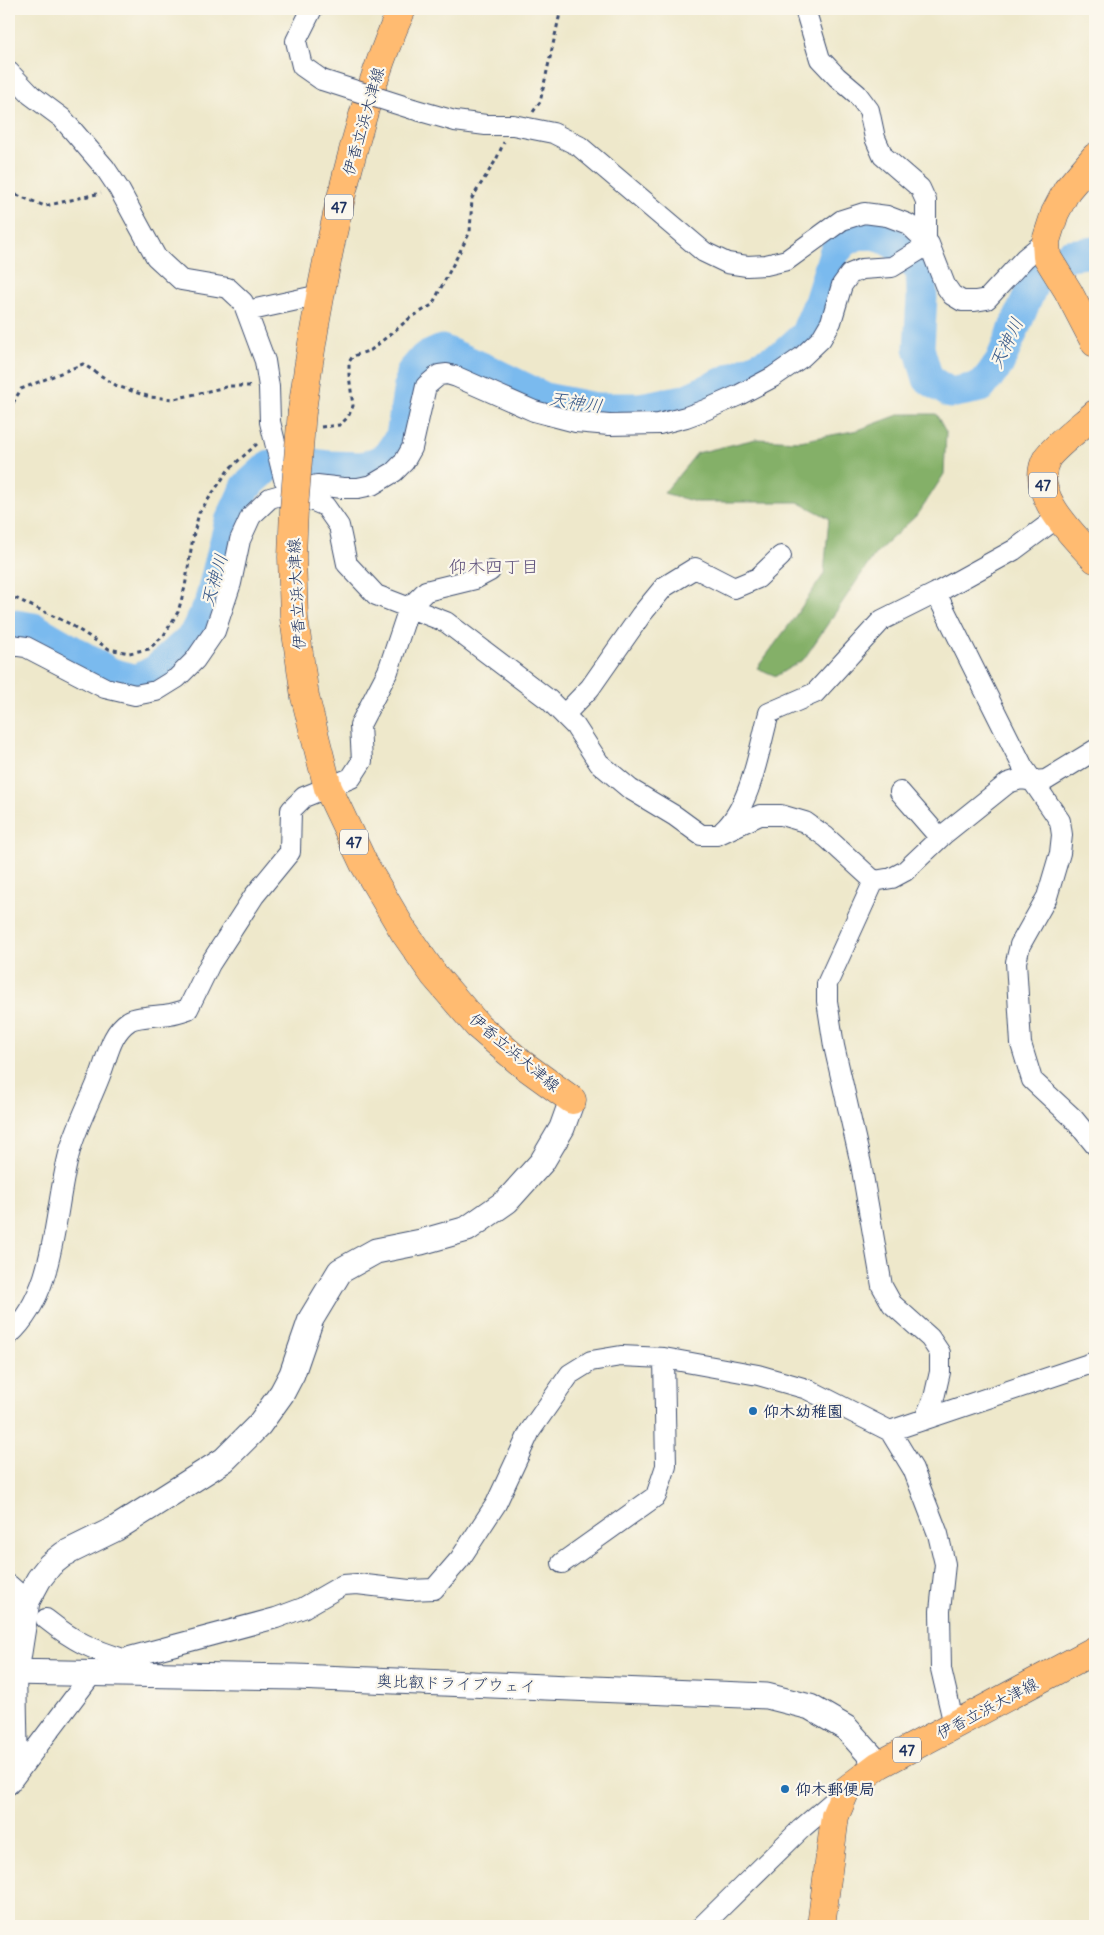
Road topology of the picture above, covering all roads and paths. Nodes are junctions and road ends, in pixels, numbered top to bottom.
1 (312, 9) edge
2 (402, 9) edge
3 (560, 9) edge
4 (805, 9) edge
5 (9, 72) edge
6 (517, 126) junction
7 (1095, 157) edge
8 (119, 189) junction
9 (9, 192) edge
10 (922, 246) junction
11 (1046, 249) junction
12 (320, 295) junction
13 (248, 311) junction
14 (1095, 343) edge
15 (269, 386) junction
16 (9, 410) edge
17 (1095, 414) edge
18 (311, 419) junction
19 (272, 432) junction
20 (290, 493) junction
21 (1057, 518) junction
22 (781, 556) dead end
23 (1095, 559) edge
24 (490, 571) dead end
25 (936, 593) junction
26 (16, 598) dead end
27 (409, 608) junction
28 (9, 646) edge
29 (564, 715) junction
30 (1095, 750) edge
31 (1033, 781) junction
32 (328, 788) junction
33 (900, 792) dead end
34 (717, 835) junction
35 (940, 838) junction
36 (874, 882) junction
37 (572, 1100) joint
38 (1095, 1145) edge
39 (9, 1335) edge
40 (664, 1358) junction
41 (1095, 1362) edge
42 (924, 1420) junction
43 (890, 1431) junction
44 (562, 1563) dead end
45 (18, 1593) edge
46 (46, 1619) dead end
47 (1095, 1650) edge
48 (124, 1667) junction
49 (12, 1672) edge
50 (92, 1674) junction
51 (954, 1726) junction
52 (878, 1765) junction
53 (14, 1778) edge
54 (846, 1790) junction
55 (709, 1922) edge
56 (821, 1926) edge

1 - 6 street, bridge
2 - 12 main road, 伊香立浜大津線 / 47
3 - 6 path
4 - 10 street
5 - 8 street
6 - 10 street
6 - 18 path
7 - 11 main road
8 - 9 path
8 - 13 street
10 - 11 street
10 - 20 street
11 - 14 main road
12 - 13 street
12 - 18 main road, 伊香立浜大津線 / 47
13 - 15 street
15 - 16 path
15 - 19 street
17 - 21 main road, 47
18 - 20 main road, 伊香立浜大津線 / 47, bridge
19 - 20 street
19 - 26 path
20 - 27 street
20 - 28 street
20 - 32 main road, 伊香立浜大津線 / 47
21 - 23 main road, 47
21 - 25 street
22 - 29 street
24 - 27 street
25 - 31 street
25 - 34 street
27 - 29 street
27 - 32 street
29 - 34 street
30 - 31 street
31 - 35 street
31 - 38 street
32 - 37 main road, 伊香立浜大津線 / 47
32 - 39 street
33 - 35 street
34 - 36 street
35 - 36 street
36 - 42 street
37 - 45 street
40 - 43 street
40 - 44 street
40 - 48 street
41 - 42 street
42 - 43 street
43 - 51 street
45 - 49 street
46 - 48 street
47 - 51 main road, 伊香立浜大津線 / 47
48 - 50 street, 奥比叡ドライブウェイ
48 - 52 street, 奥比叡ドライブウェイ
49 - 50 street, 奥比叡ドライブウェイ
49 - 53 street
50 - 53 street
51 - 52 main road, 伊香立浜大津線 / 47
52 - 54 main road, 伊香立浜大津線 / 47
54 - 55 street
54 - 56 main road, 伊香立浜大津線 / 47

